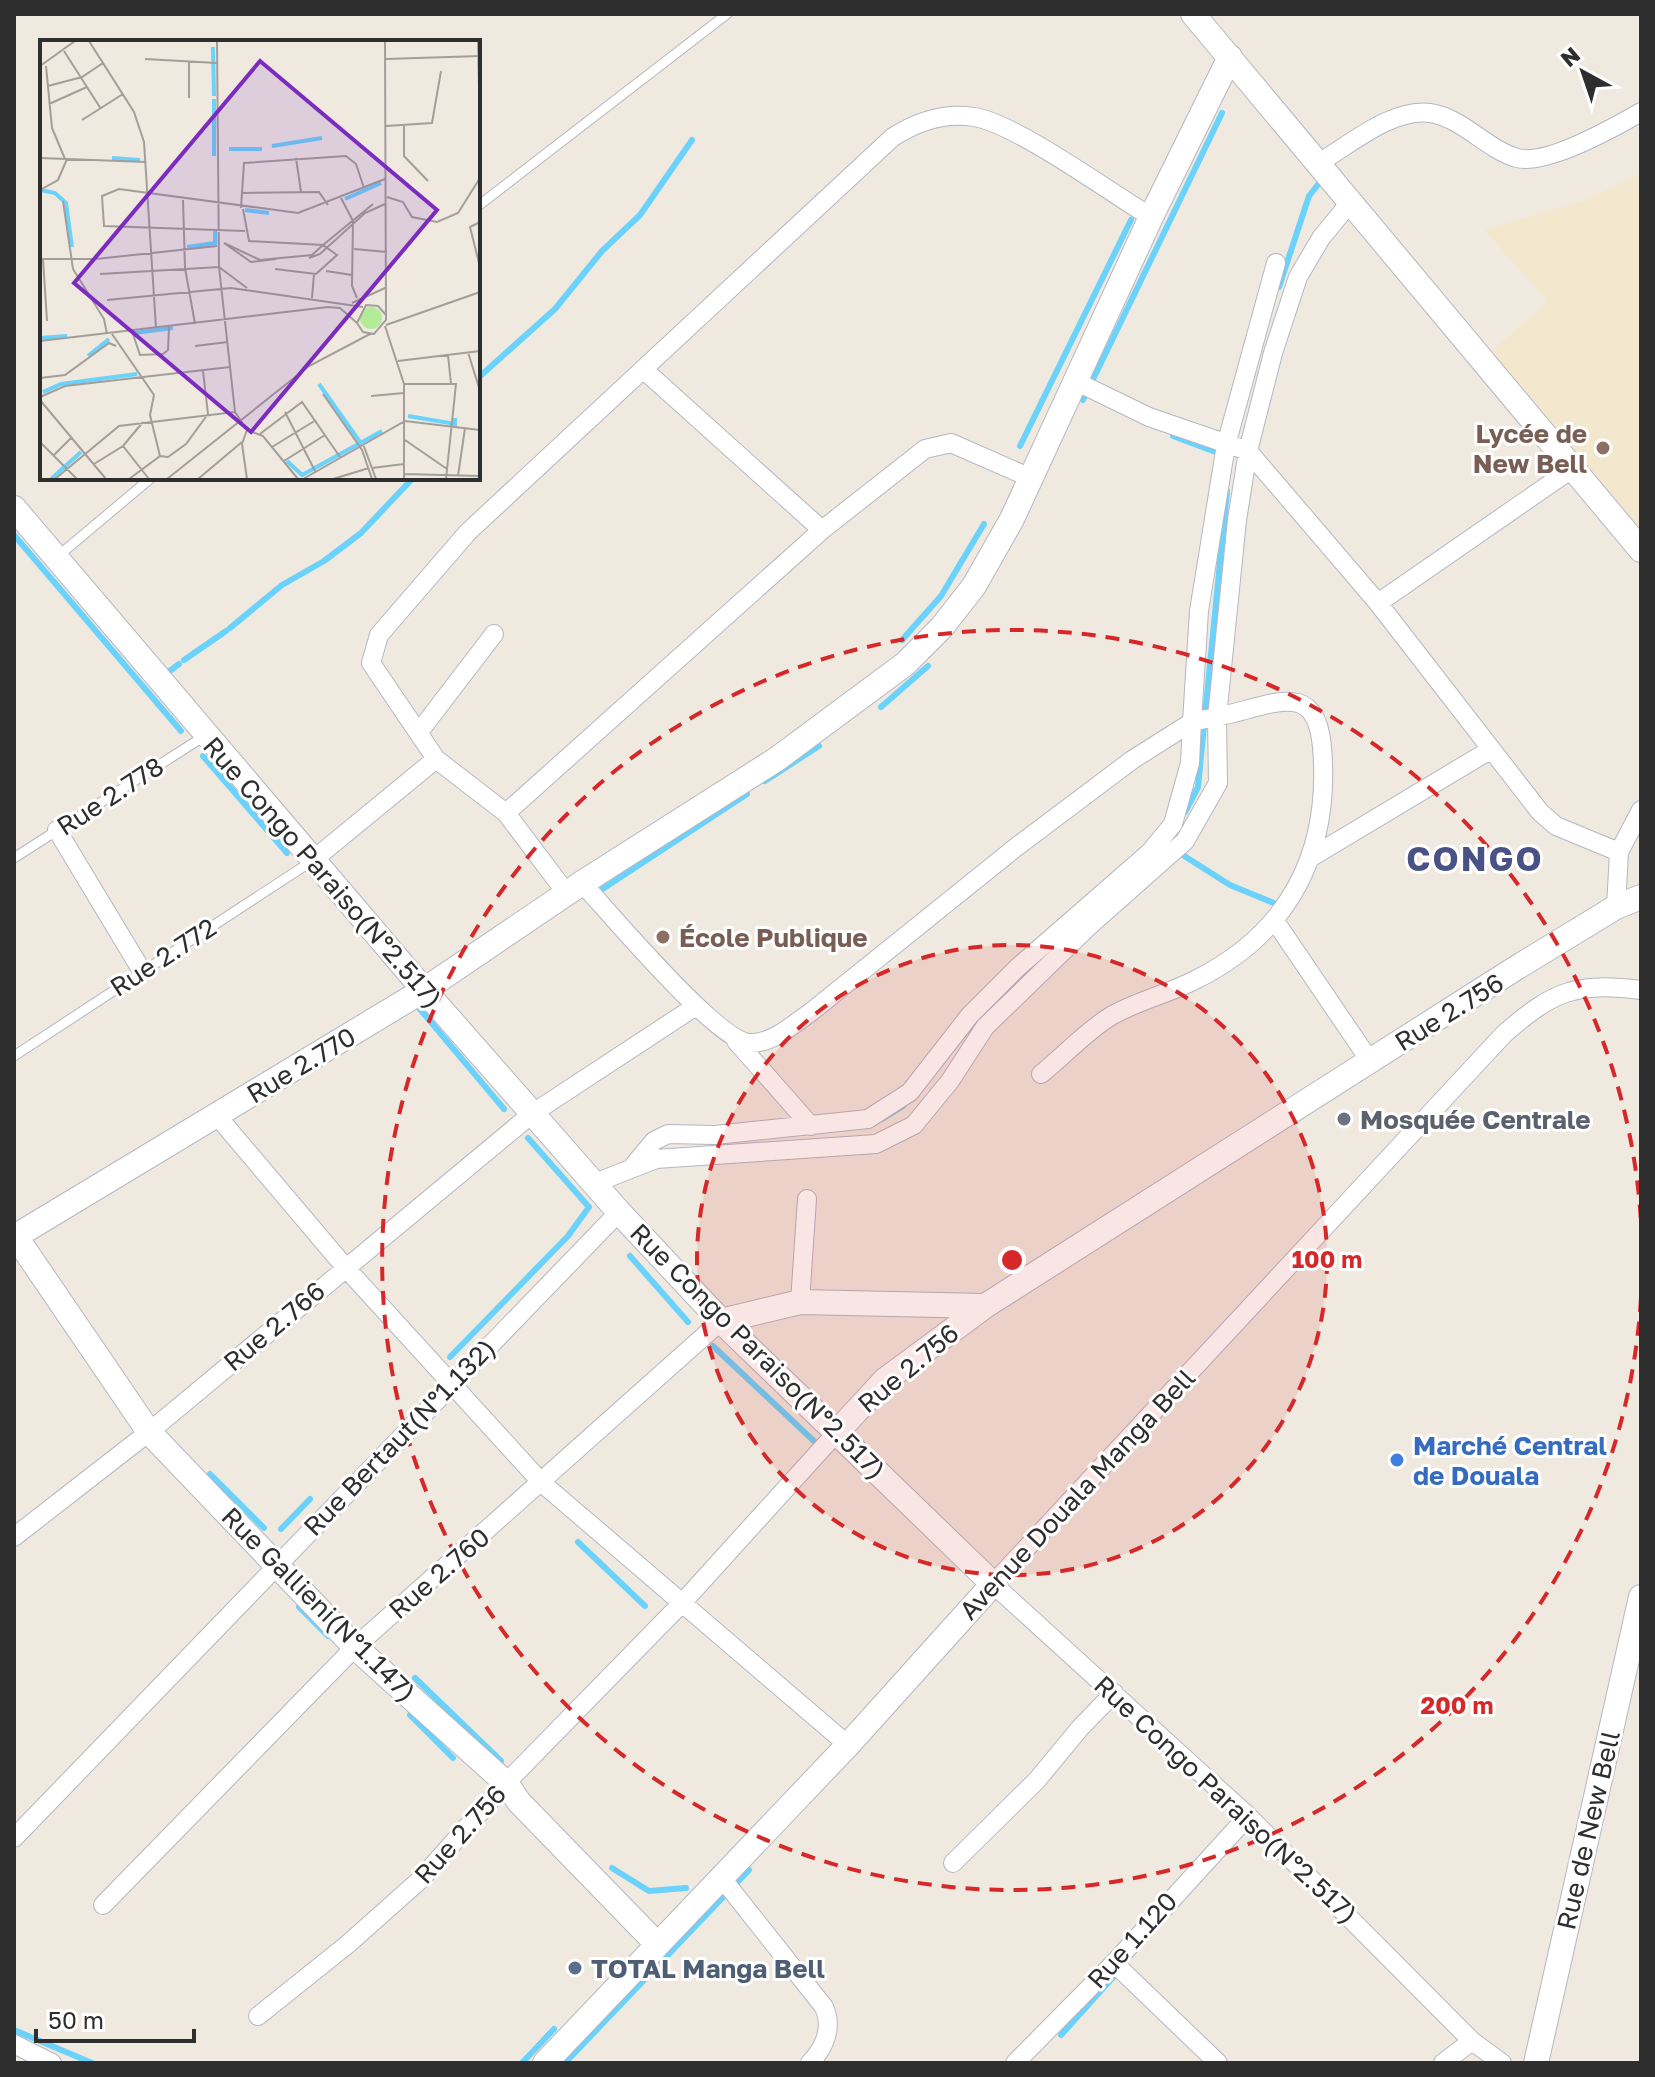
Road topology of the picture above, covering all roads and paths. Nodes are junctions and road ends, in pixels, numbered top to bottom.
1 (727, 14) edge
2 (1193, 14) edge
3 (1230, 57) junction
4 (1641, 112) edge
5 (1333, 177) junction
6 (480, 204) edge
7 (1151, 217) junction
8 (1276, 263) dead end
9 (643, 369) junction
10 (1075, 381) junction
11 (1226, 445) junction
12 (1248, 451) junction
13 (1573, 468) junction
14 (1033, 479) junction
15 (149, 480) edge
16 (14, 508) edge
17 (822, 530) junction
18 (1641, 550) edge
19 (57, 557) junction
20 (1378, 603) junction
21 (494, 634) dead end
22 (1217, 717) junction
23 (1192, 722) junction
24 (419, 732) junction
25 (206, 735) junction
26 (1490, 750) junction
27 (436, 759) junction
28 (1641, 810) edge
29 (506, 813) junction
30 (57, 830) junction
31 (1619, 852) junction
32 (14, 858) edge
33 (1310, 858) junction
34 (313, 860) junction
35 (575, 888) junction
36 (1641, 897) edge
37 (1616, 907) junction
38 (1275, 921) junction
39 (142, 971) junction
40 (424, 990) junction
41 (1641, 990) edge
42 (696, 1006) junction
43 (736, 1041) junction
44 (14, 1056) edge
45 (1370, 1061) junction
46 (1041, 1074) dead end
47 (533, 1113) junction
48 (218, 1117) junction
49 (811, 1126) junction
50 (634, 1165) junction
51 (595, 1183) junction
52 (807, 1199) dead end
53 (619, 1212) junction
54 (15, 1236) edge
55 (345, 1267) junction
56 (800, 1302) junction
57 (985, 1306) junction
58 (721, 1321) junction
59 (451, 1383) junction
60 (838, 1431) junction
61 (149, 1432) junction
62 (542, 1483) junction
63 (14, 1537) edge
64 (277, 1564) junction
65 (993, 1584) junction
66 (1641, 1597) edge
67 (683, 1602) junction
68 (355, 1647) junction
69 (1114, 1693) junction
70 (848, 1745) junction
71 (506, 1783) junction
72 (1248, 1816) junction
73 (14, 1838) edge
74 (953, 1863) dead end
75 (721, 1877) junction
76 (103, 1905) dead end
77 (657, 1944) junction
78 (1114, 1963) junction
79 (258, 2016) dead end
80 (1472, 2041) junction
81 (14, 2044) edge
82 (52, 2063) edge
83 (545, 2063) edge
84 (810, 2063) edge
85 (1015, 2063) edge
86 (1218, 2063) edge
87 (1443, 2063) edge
88 (1502, 2063) edge
89 (1536, 2063) edge

1 - 6 lane
2 - 3 street
3 - 5 street
3 - 7 street, Rue 2.770
4 - 5 street
5 - 12 street
5 - 13 street
7 - 9 street
7 - 10 street, Rue 2.770
8 - 11 street
9 - 17 street
9 - 24 street
10 - 11 street
10 - 14 street, Rue 2.770
11 - 12 street
11 - 23 street
12 - 20 street
12 - 22 street
13 - 18 street
13 - 20 street
14 - 17 street
14 - 35 street, Rue 2.770
15 - 19 lane
16 - 19 street, Rue Congo Paraiso(N°2.517)
17 - 29 street
19 - 25 street, Rue Congo Paraiso(N°2.517)
20 - 26 street
21 - 24 street
22 - 23 street
22 - 33 street
22 - 50 street
23 - 43 street
23 - 49 street
24 - 27 street
25 - 30 lane, Rue 2.778
25 - 34 street, Rue Congo Paraiso(N°2.517)
26 - 31 street
26 - 33 street
27 - 29 street
27 - 34 street
28 - 31 street
29 - 35 street
30 - 32 lane, Rue 2.778
30 - 39 street
31 - 37 street
33 - 38 street
34 - 39 lane, Rue 2.772
34 - 40 street, Rue Congo Paraiso(N°2.517)
35 - 40 street, Rue 2.770
35 - 42 street
36 - 37 street, Rue 2.756
37 - 45 street, Rue 2.756
38 - 45 street
38 - 46 street
39 - 44 lane, Rue 2.772
40 - 47 street, Rue Congo Paraiso(N°2.517)
40 - 48 street, Rue 2.770
41 - 65 street, Avenue Douala Manga Bell
42 - 43 street
42 - 47 street, Rue 2.766
43 - 49 street
45 - 57 street, Rue 2.756
47 - 51 street, Rue Congo Paraiso(N°2.517)
47 - 55 street, Rue 2.766
48 - 54 street, Rue 2.770
48 - 55 street
49 - 50 street
50 - 51 street
51 - 53 street, Rue Congo Paraiso(N°2.517)
52 - 56 street
53 - 58 street, Rue Congo Paraiso(N°2.517)
53 - 59 street, Rue Bertaut(N°1.132)
54 - 61 street, Rue Gallieni(N°1.147)
55 - 59 street
55 - 61 street, Rue 2.766
56 - 57 street
56 - 58 street
57 - 60 street, Rue 2.756
58 - 60 street, Rue Congo Paraiso(N°2.517)
58 - 62 street, Rue 2.760
59 - 62 street
59 - 64 street, Rue Bertaut(N°1.132)
60 - 65 street, Rue Congo Paraiso(N°2.517)
60 - 67 street, Rue 2.756
61 - 63 street, Rue 2.766
61 - 64 street, Rue Gallieni(N°1.147)
62 - 67 street
62 - 68 street, Rue 2.760
64 - 68 street, Rue Gallieni(N°1.147)
64 - 73 street, Rue Bertaut(N°1.132)
65 - 69 street, Rue Congo Paraiso(N°2.517)
65 - 70 street, Avenue Douala Manga Bell
66 - 89 street, Rue de New Bell
67 - 70 street
67 - 71 street, Rue 2.756
68 - 71 street, Rue Gallieni(N°1.147)
68 - 76 street, Rue 2.760
69 - 72 street, Rue Congo Paraiso(N°2.517)
69 - 74 street
70 - 75 street, Avenue Douala Manga Bell
71 - 77 street, Rue Gallieni(N°1.147)
71 - 79 street, Rue 2.756
72 - 78 street, Rue 1.120
72 - 80 street, Rue Congo Paraiso(N°2.517)
75 - 77 street, Avenue Douala Manga Bell
75 - 84 street
77 - 83 street, Avenue Douala Manga Bell
78 - 85 street, Rue 1.120
78 - 86 street
80 - 87 street
80 - 88 street, Rue Congo Paraiso(N°2.517)
81 - 82 street

